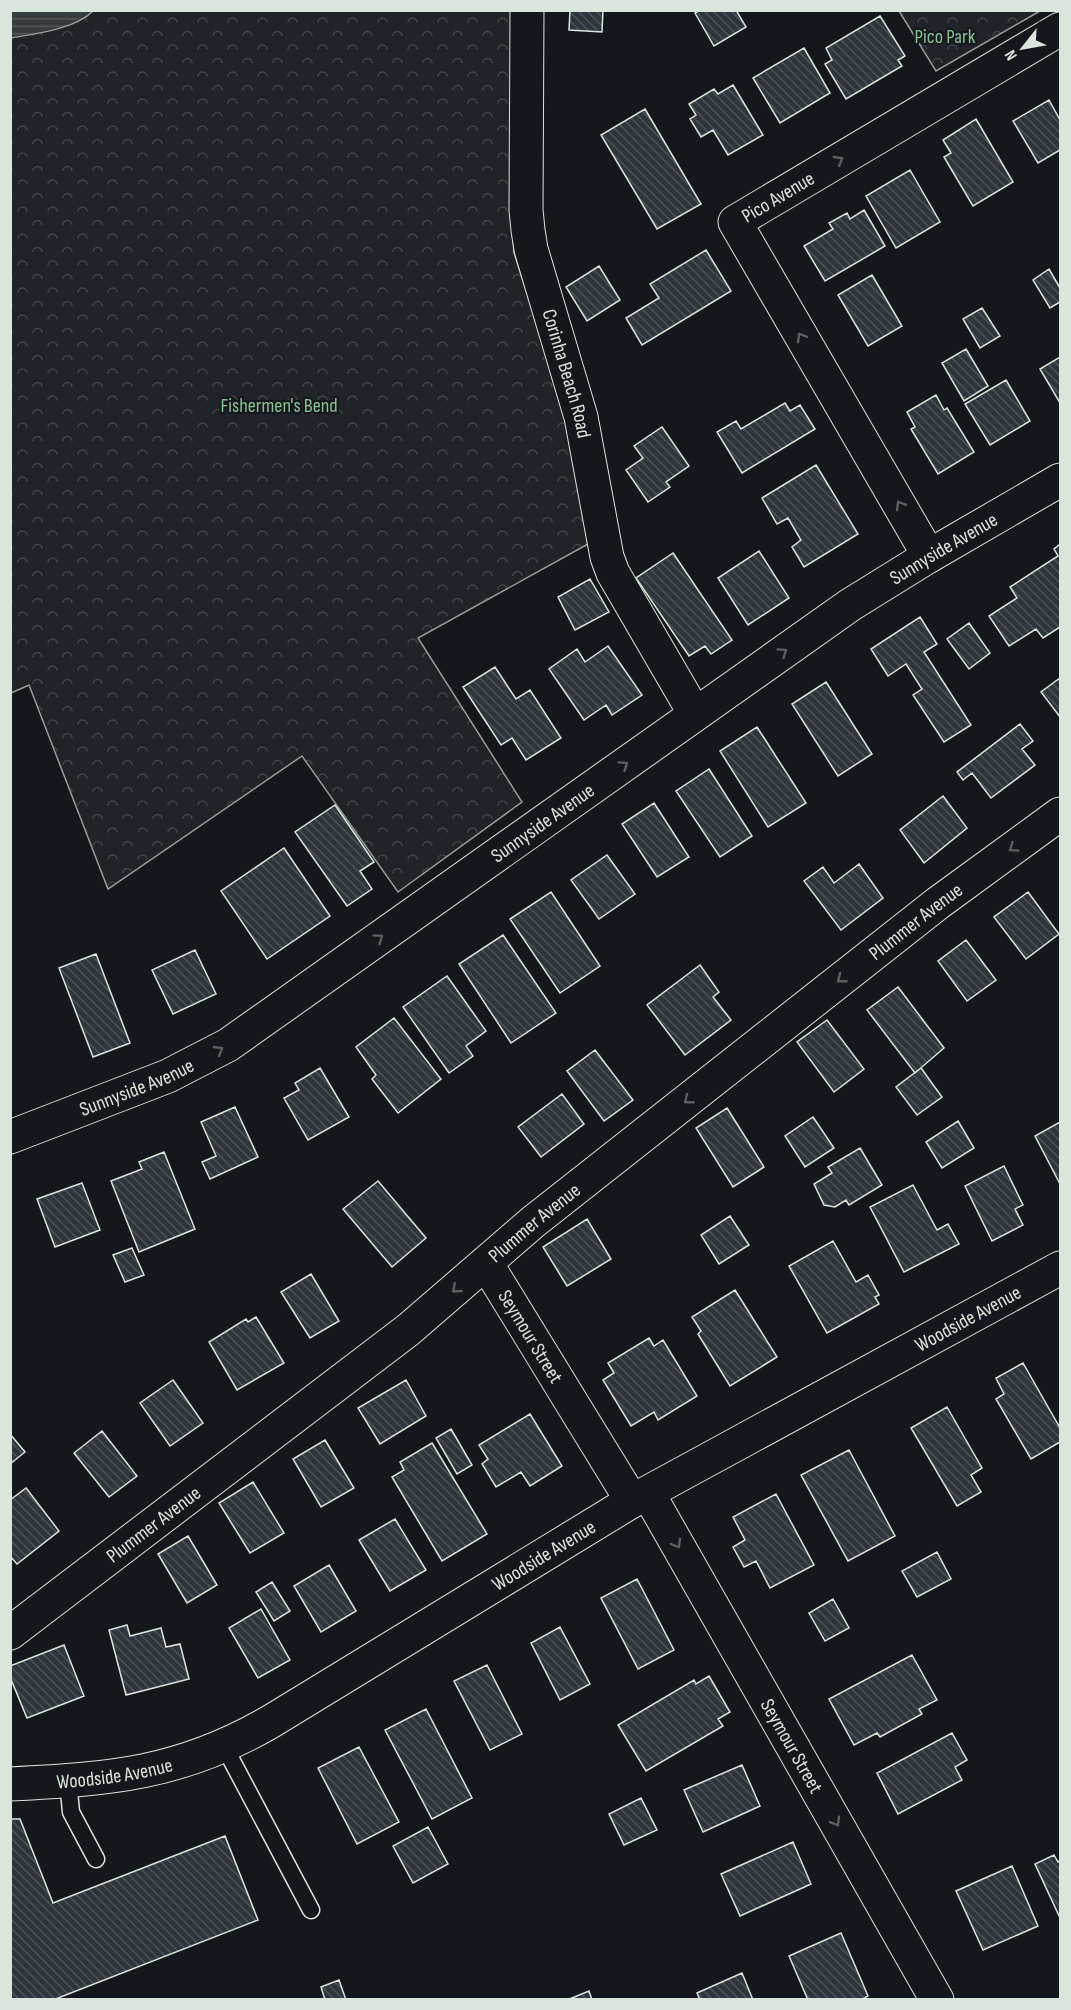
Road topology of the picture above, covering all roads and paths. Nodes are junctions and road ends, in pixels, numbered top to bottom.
1 (527, 10) edge
2 (1060, 28) edge
3 (1060, 480) edge
4 (929, 556) junction
5 (695, 714) junction
6 (1060, 814) edge
7 (10, 1137) edge
8 (486, 1263) junction
9 (1060, 1268) edge
10 (640, 1497) junction
11 (10, 1633) edge
12 (224, 1746) junction
13 (68, 1781) junction
14 (10, 1784) edge
15 (96, 1859) dead end
16 (311, 1910) dead end
17 (937, 2000) edge

1 - 5 street, Corinha Beach Road
4 -> 2 street, Pico Avenue
3 - 4 street, Sunnyside Avenue
5 -> 4 street, Sunnyside Avenue
7 -> 5 street, Sunnyside Avenue
6 -> 8 street, Plummer Avenue
8 - 10 street, Seymour Street
8 -> 11 street, Plummer Avenue
9 - 10 street, Woodside Avenue
10 - 12 street, Woodside Avenue
10 -> 17 street, Seymour Street
12 - 13 street, Woodside Avenue
12 - 16 lane
13 - 14 street, Woodside Avenue
13 - 15 lane

